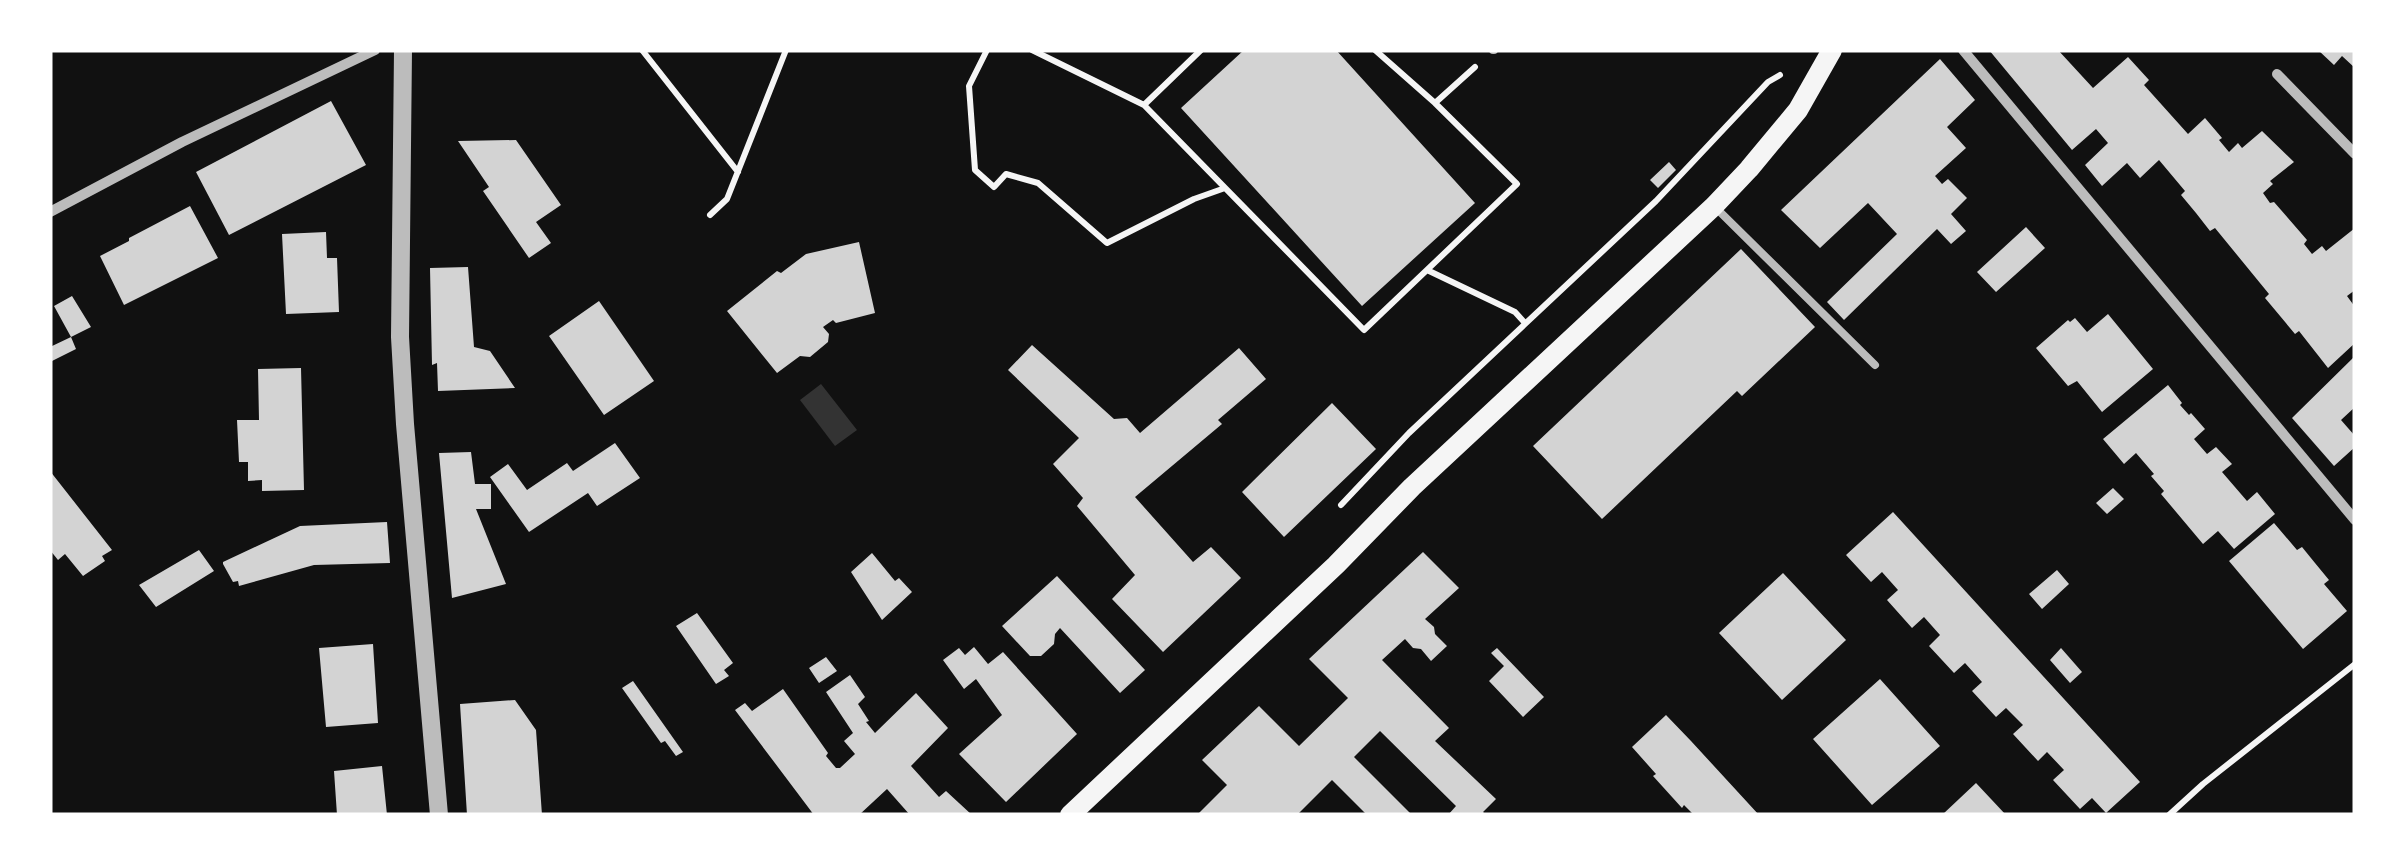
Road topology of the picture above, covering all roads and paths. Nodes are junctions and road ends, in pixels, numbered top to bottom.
1 (375, 50) edge
2 (404, 50) edge
3 (642, 50) edge
4 (786, 50) edge
5 (987, 50) edge
6 (1032, 50) edge
7 (1201, 50) edge
8 (1376, 50) edge
9 (1494, 50) edge
10 (1832, 50) edge
11 (1963, 50) edge
12 (1784, 74) dead end
13 (2276, 74) dead end
14 (1435, 103) junction
15 (1144, 105) junction
16 (2355, 154) edge
17 (738, 172) junction
18 (1224, 188) junction
19 (1714, 206) junction
20 (50, 212) edge
21 (710, 215) dead end
22 (1428, 270) junction
23 (1525, 323) junction
24 (1874, 365) dead end
25 (1341, 505) dead end
26 (2355, 520) edge
27 (2355, 664) edge
28 (438, 815) edge
29 (1070, 815) edge
30 (2169, 815) edge

1 - 20 street
2 - 28 street
3 - 17 path
4 - 17 path
5 - 18 path
6 - 15 path
7 - 15 path
8 - 14 path
9 - 14 path
10 - 19 main road
11 - 26 street
12 - 23 path
13 - 16 street
14 - 22 path
15 - 18 path
17 - 21 path
18 - 22 path
19 - 24 lane
19 - 29 main road
22 - 23 path
23 - 25 path
27 - 30 path

